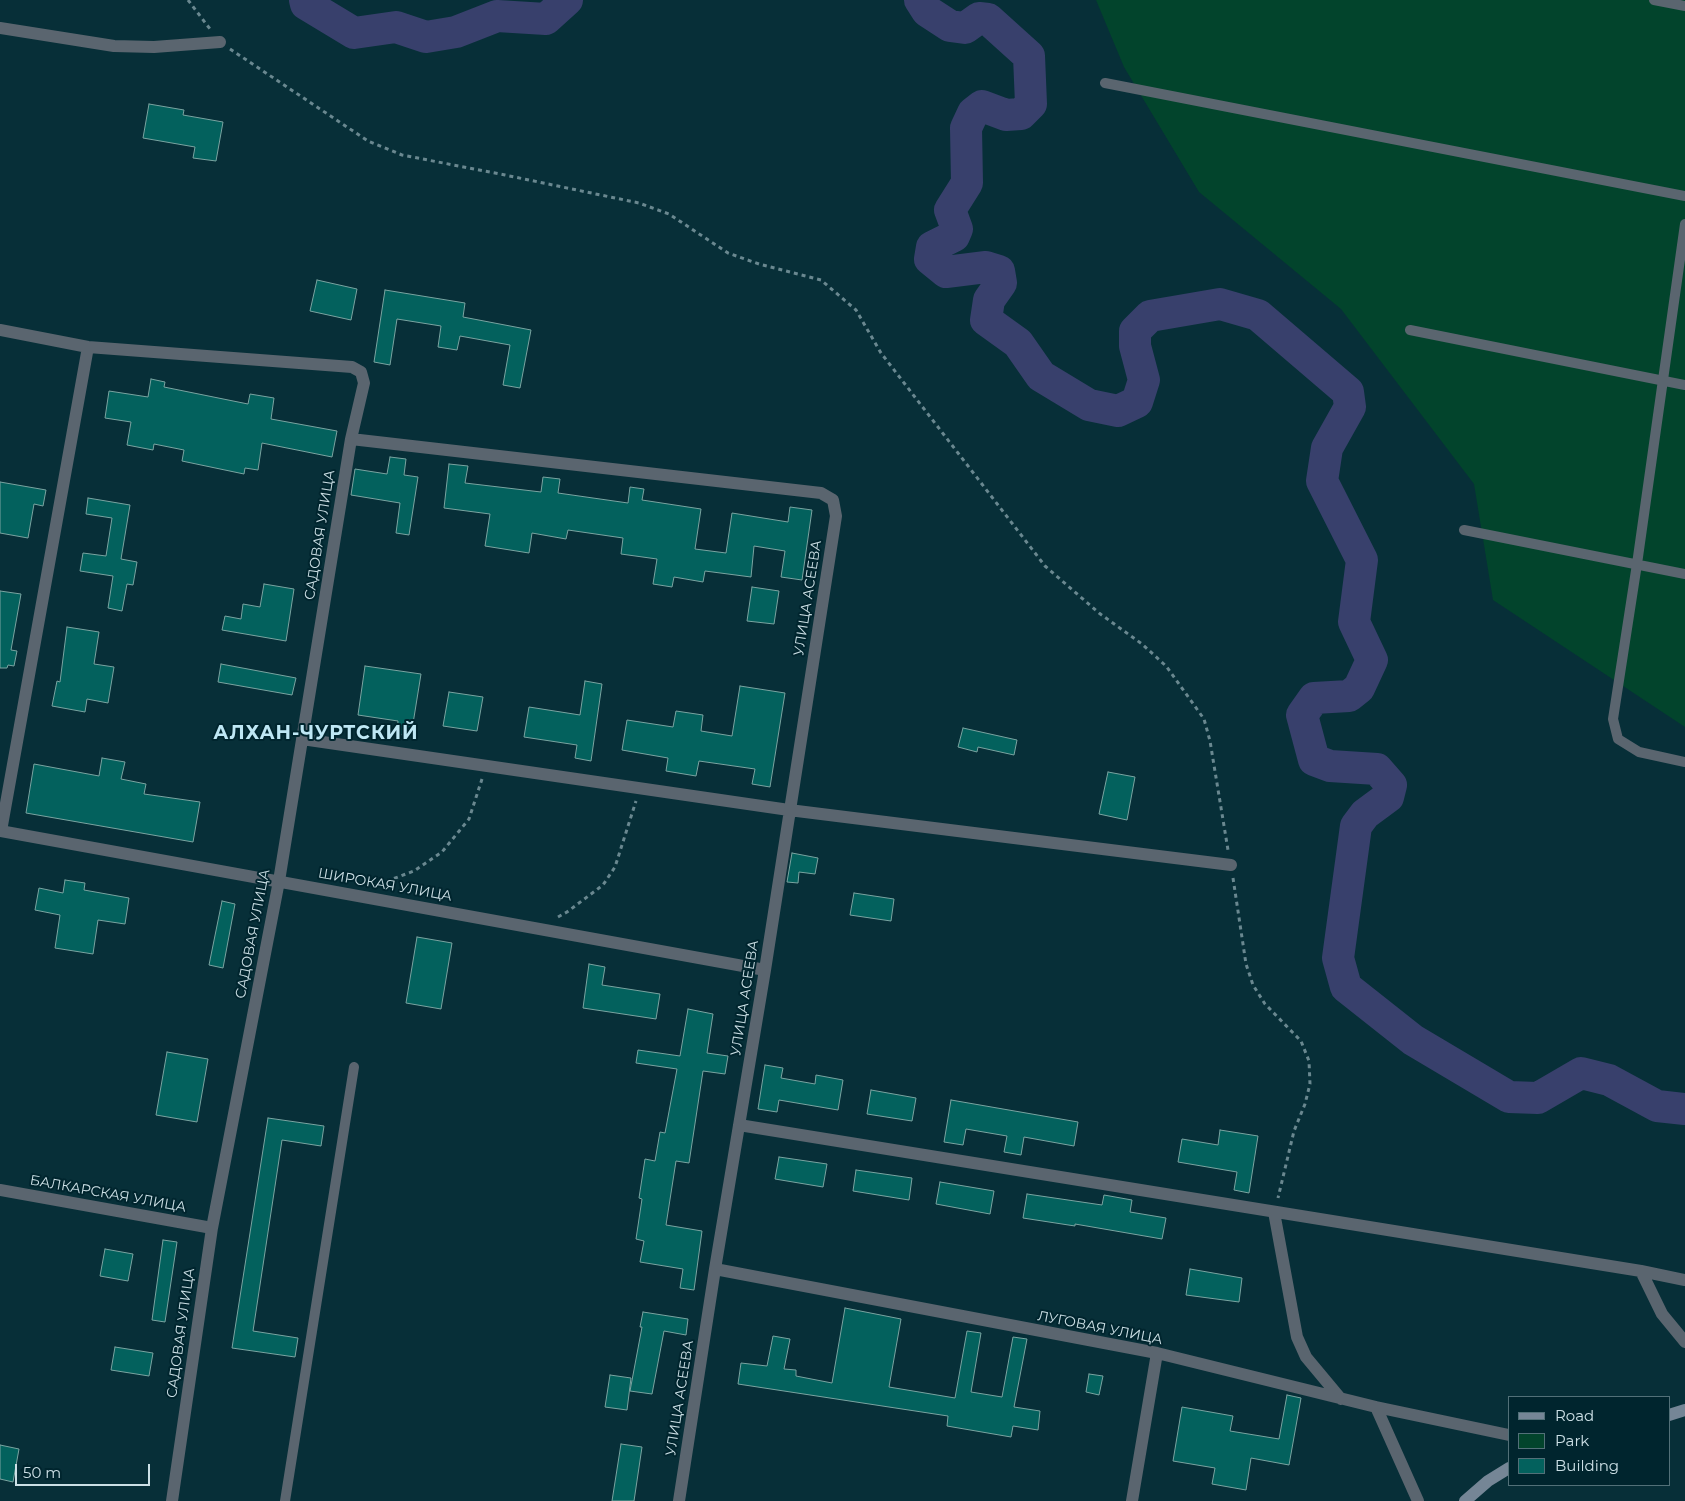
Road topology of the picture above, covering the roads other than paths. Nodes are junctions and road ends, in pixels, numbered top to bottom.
1 (1654, 0) edge
2 (1685, 6) edge
3 (0, 28) edge
4 (220, 42) road end
5 (1105, 83) dead end
6 (1685, 196) edge
7 (1685, 224) edge
8 (0, 330) edge
9 (1410, 330) dead end
10 (88, 347) junction
11 (1664, 381) junction
12 (1685, 385) edge
13 (351, 439) junction
14 (1464, 530) dead end
15 (1638, 564) junction
16 (1685, 574) edge
17 (302, 739) junction
18 (1685, 762) edge
19 (789, 810) junction
20 (0, 831) edge
21 (1231, 865) road end
22 (279, 881) junction
23 (765, 970) junction
24 (354, 1067) dead end
25 (739, 1126) junction
26 (0, 1190) edge
27 (1274, 1212) junction
28 (212, 1228) junction
29 (715, 1269) junction
30 (1641, 1271) junction
31 (1685, 1280) edge
32 (1685, 1342) edge
33 (1157, 1354) junction
34 (1341, 1399) junction
35 (1376, 1407) junction
36 (1685, 1410) edge
37 (1670, 1414) edge
38 (1508, 1436) edge
39 (1508, 1469) edge
40 (172, 1501) edge
41 (285, 1501) edge
42 (679, 1501) edge
43 (1132, 1501) edge
44 (1418, 1501) edge
45 (1465, 1501) edge

1 - 2 lane
3 - 4 street
5 - 6 lane
7 - 11 lane
8 - 10 street
9 - 11 lane
10 - 13 street, САДОВАЯ УЛИЦА
10 - 20 street
11 - 12 lane
11 - 15 lane
13 - 17 street, САДОВАЯ УЛИЦА
13 - 19 street, УЛИЦА АСЕЕВА
14 - 15 lane
15 - 16 lane
15 - 18 lane
17 - 19 street
17 - 22 street, САДОВАЯ УЛИЦА
19 - 21 street
19 - 23 street, УЛИЦА АСЕЕВА
20 - 22 street, ШИРОКАЯ УЛИЦА
22 - 23 street, ШИРОКАЯ УЛИЦА
22 - 28 street, САДОВАЯ УЛИЦА
23 - 25 street, УЛИЦА АСЕЕВА
24 - 41 lane
25 - 27 street
25 - 29 street, УЛИЦА АСЕЕВА
26 - 28 street, БАЛКАРСКАЯ УЛИЦА
27 - 30 street
27 - 34 street
28 - 40 street, САДОВАЯ УЛИЦА
29 - 33 street, ЛУГОВАЯ УЛИЦА
29 - 42 street, УЛИЦА АСЕЕВА
30 - 31 street
30 - 32 street
33 - 34 street, ЛУГОВАЯ УЛИЦА
33 - 43 street
34 - 35 street, ЛУГОВАЯ УЛИЦА
35 - 38 street, ЛУГОВАЯ УЛИЦА
35 - 44 street
36 - 37 street
39 - 45 street

